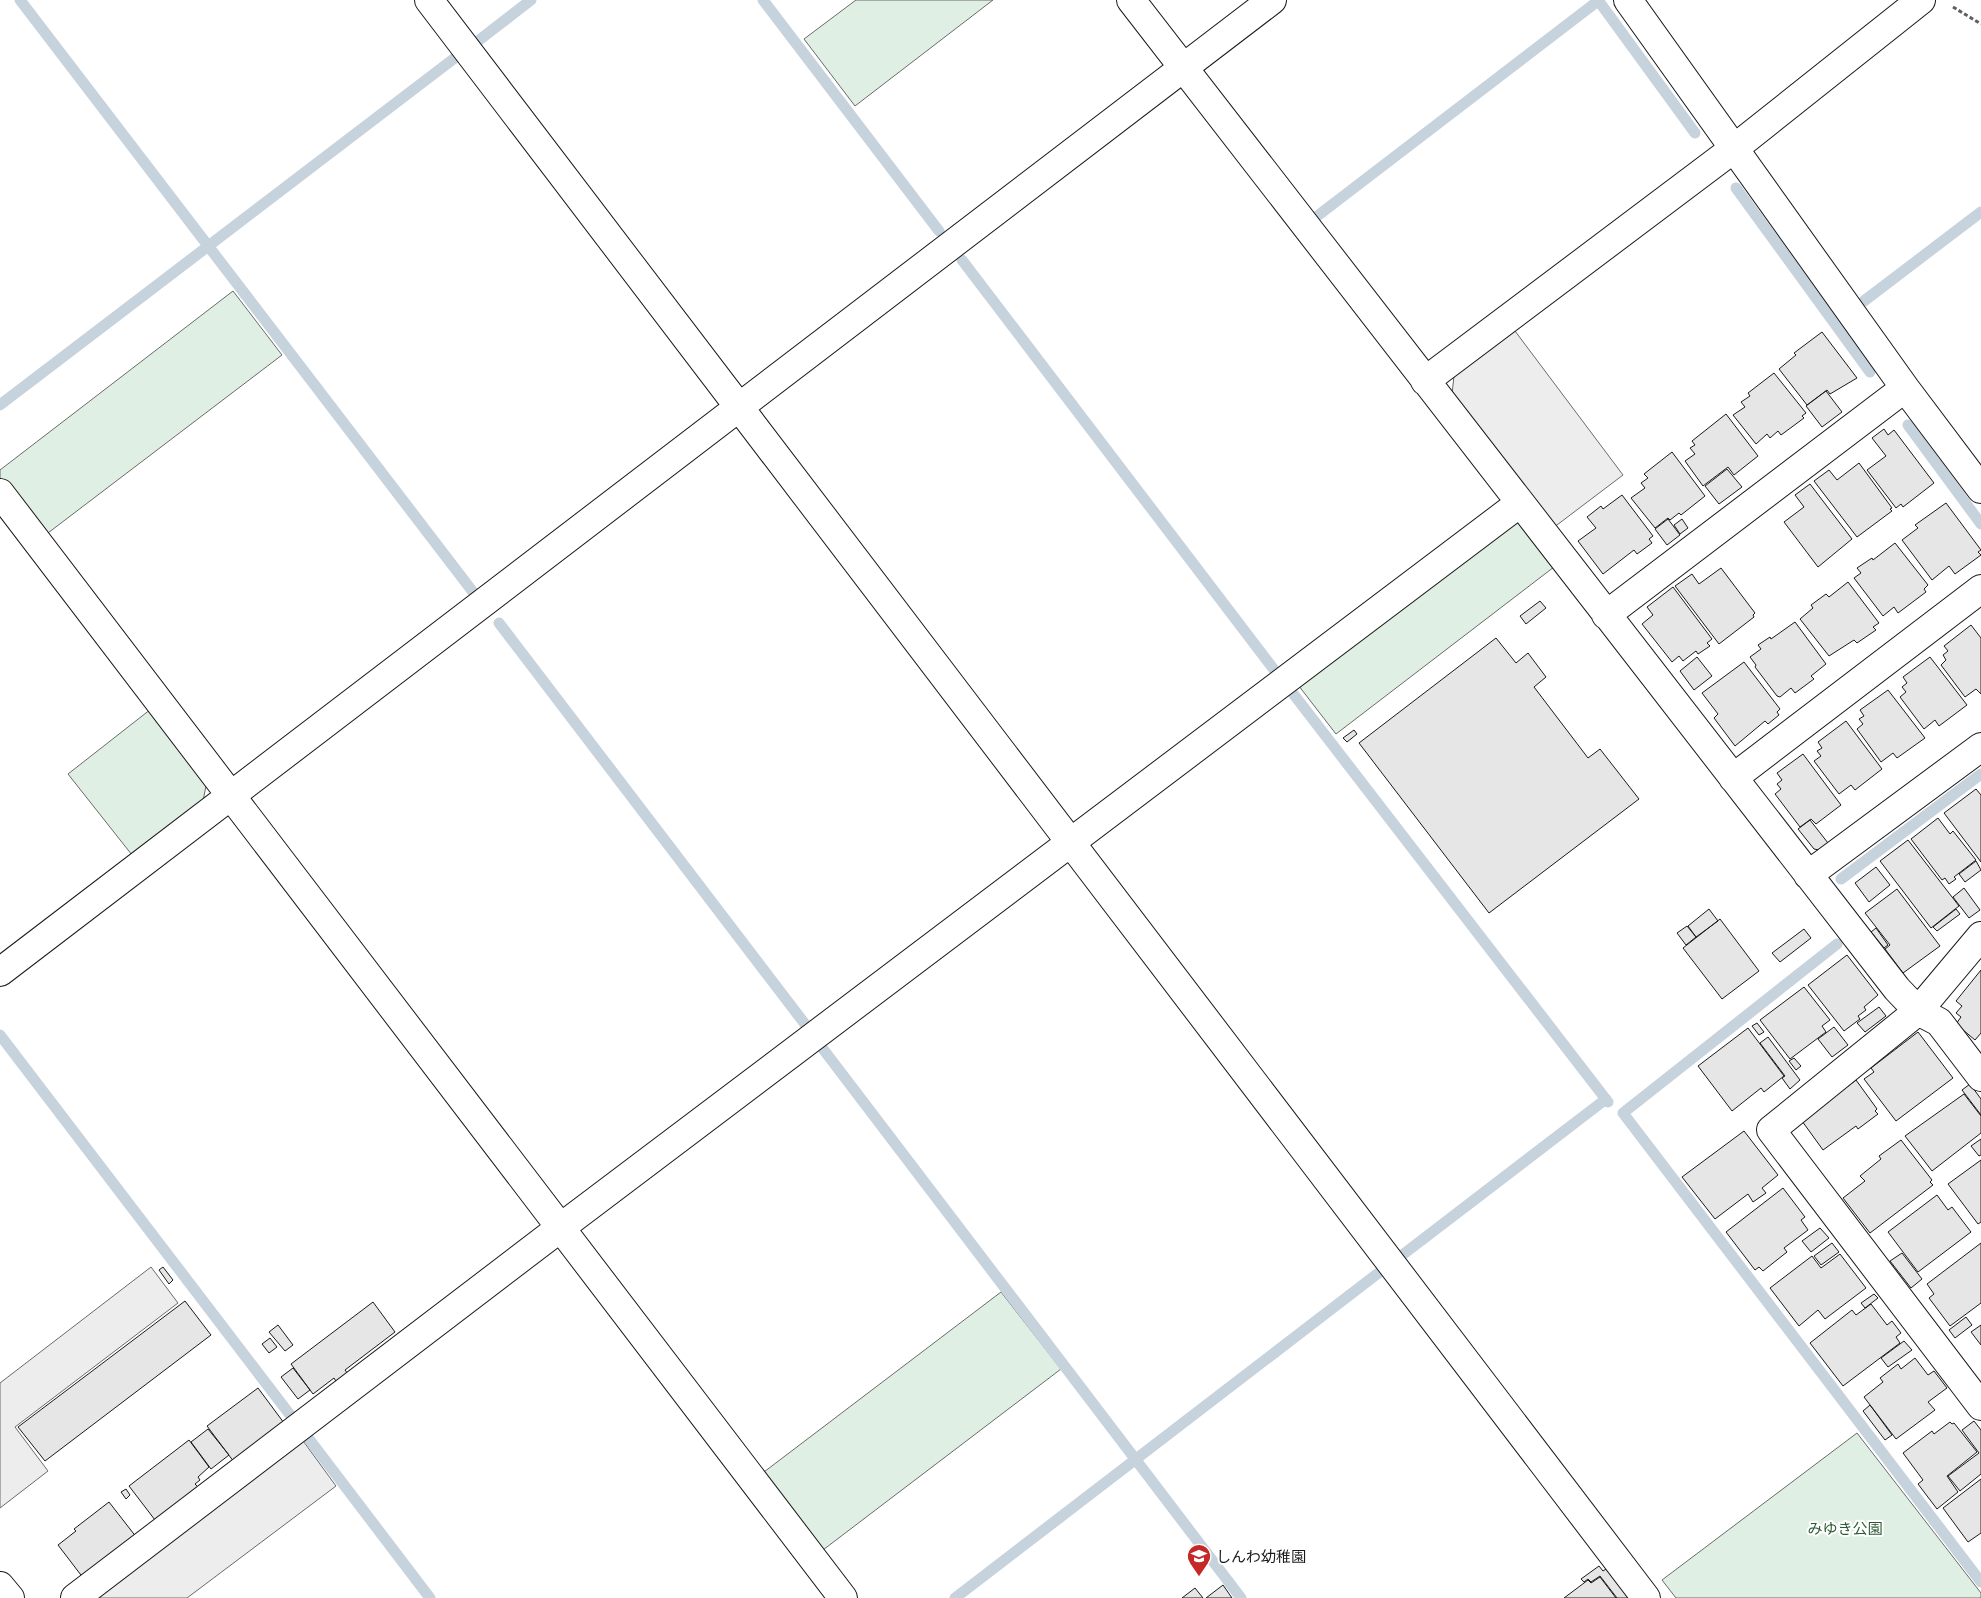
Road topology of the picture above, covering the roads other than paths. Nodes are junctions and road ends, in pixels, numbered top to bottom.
1 (429, 0) edge
2 (1131, 0) edge
3 (1272, 0) edge
4 (1628, 0) edge
5 (1920, 0) edge
6 (1183, 68) junction
7 (1736, 148) junction
8 (1425, 380) junction
9 (1905, 388) junction
10 (740, 406) junction
11 (1980, 483) edge
12 (0, 493) edge
13 (1520, 503) junction
14 (1981, 589) edge
15 (1606, 615) junction
16 (1981, 747) edge
17 (1733, 778) junction
18 (231, 795) junction
19 (1071, 843) junction
20 (1808, 875) junction
21 (1981, 936) edge
22 (0, 972) edge
23 (1918, 1011) junction
24 (1981, 1077) edge
25 (560, 1228) junction
26 (1981, 1406) edge
27 (0, 1586) edge
28 (10, 1598) edge
29 (75, 1598) edge
30 (843, 1598) edge
31 (1646, 1598) edge

1 - 10 street
2 - 6 street
3 - 6 street
4 - 7 street
5 - 7 street
6 - 8 street
6 - 10 street
7 - 8 street
7 - 9 street
8 - 13 street
9 - 11 street
9 - 15 street
10 - 18 street
10 - 19 street
12 - 18 street
13 - 15 street
13 - 19 street
14 - 17 street
15 - 17 street
16 - 20 street
17 - 20 street
18 - 22 street
18 - 25 street
19 - 25 street
19 - 31 street
20 - 23 street
21 - 23 street
23 - 24 street
23 - 26 street
25 - 29 street
25 - 30 street
27 - 28 street

